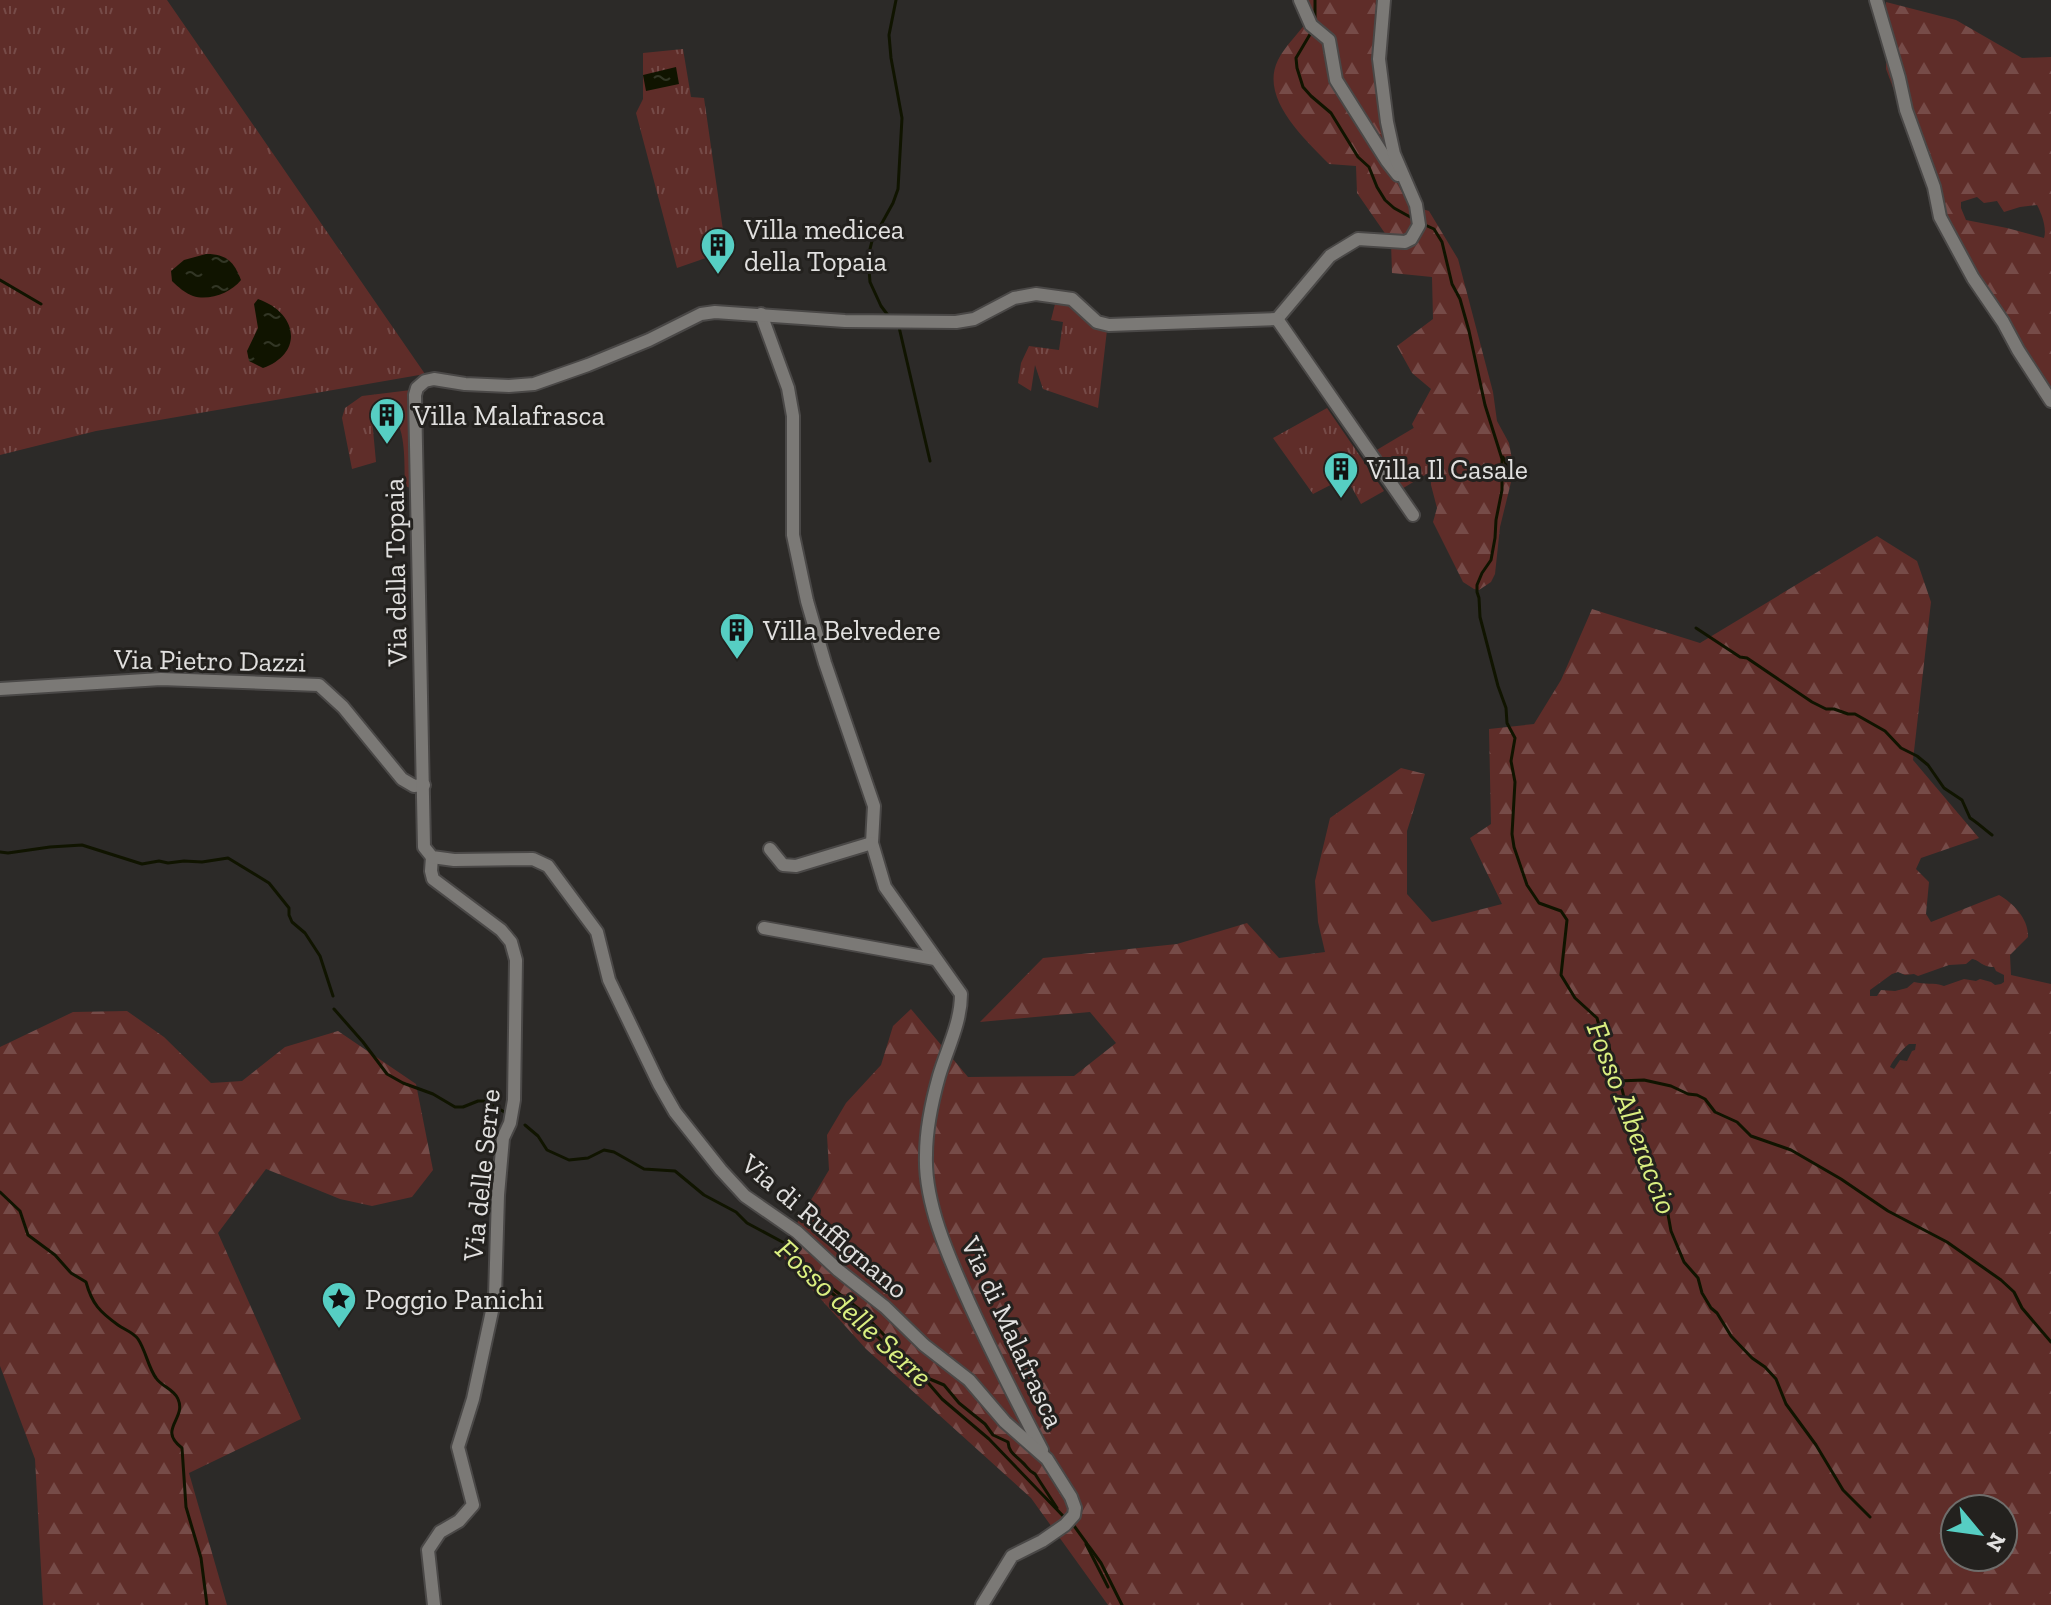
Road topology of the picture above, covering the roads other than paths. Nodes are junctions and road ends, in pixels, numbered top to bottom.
1 (1300, 0) edge
2 (1384, 0) edge
3 (1876, 0) edge
4 (1408, 188) junction
5 (761, 314) junction
6 (1277, 319) junction
7 (2051, 401) edge
8 (1413, 515) dead end
9 (0, 689) edge
10 (424, 785) junction
11 (872, 843) junction
12 (770, 849) dead end
13 (432, 857) junction
14 (764, 928) dead end
15 (935, 959) junction
16 (1047, 1459) junction
17 (434, 1605) edge
18 (982, 1605) edge

1 - 4 street
2 - 4 street
3 - 7 street
4 - 6 street
5 - 6 street, Via della Topaia
5 - 10 street, Via della Topaia
5 - 11 street, Via di Malafrasca
6 - 8 street
9 - 10 street, Via Pietro Dazzi
10 - 13 street
11 - 12 street
11 - 15 street, Via di Malafrasca
13 - 16 street, Via di Ruffignano
13 - 17 street, Via delle Serre
14 - 15 street
15 - 16 street, Via di Malafrasca
16 - 18 street, Via di Ruffignano

